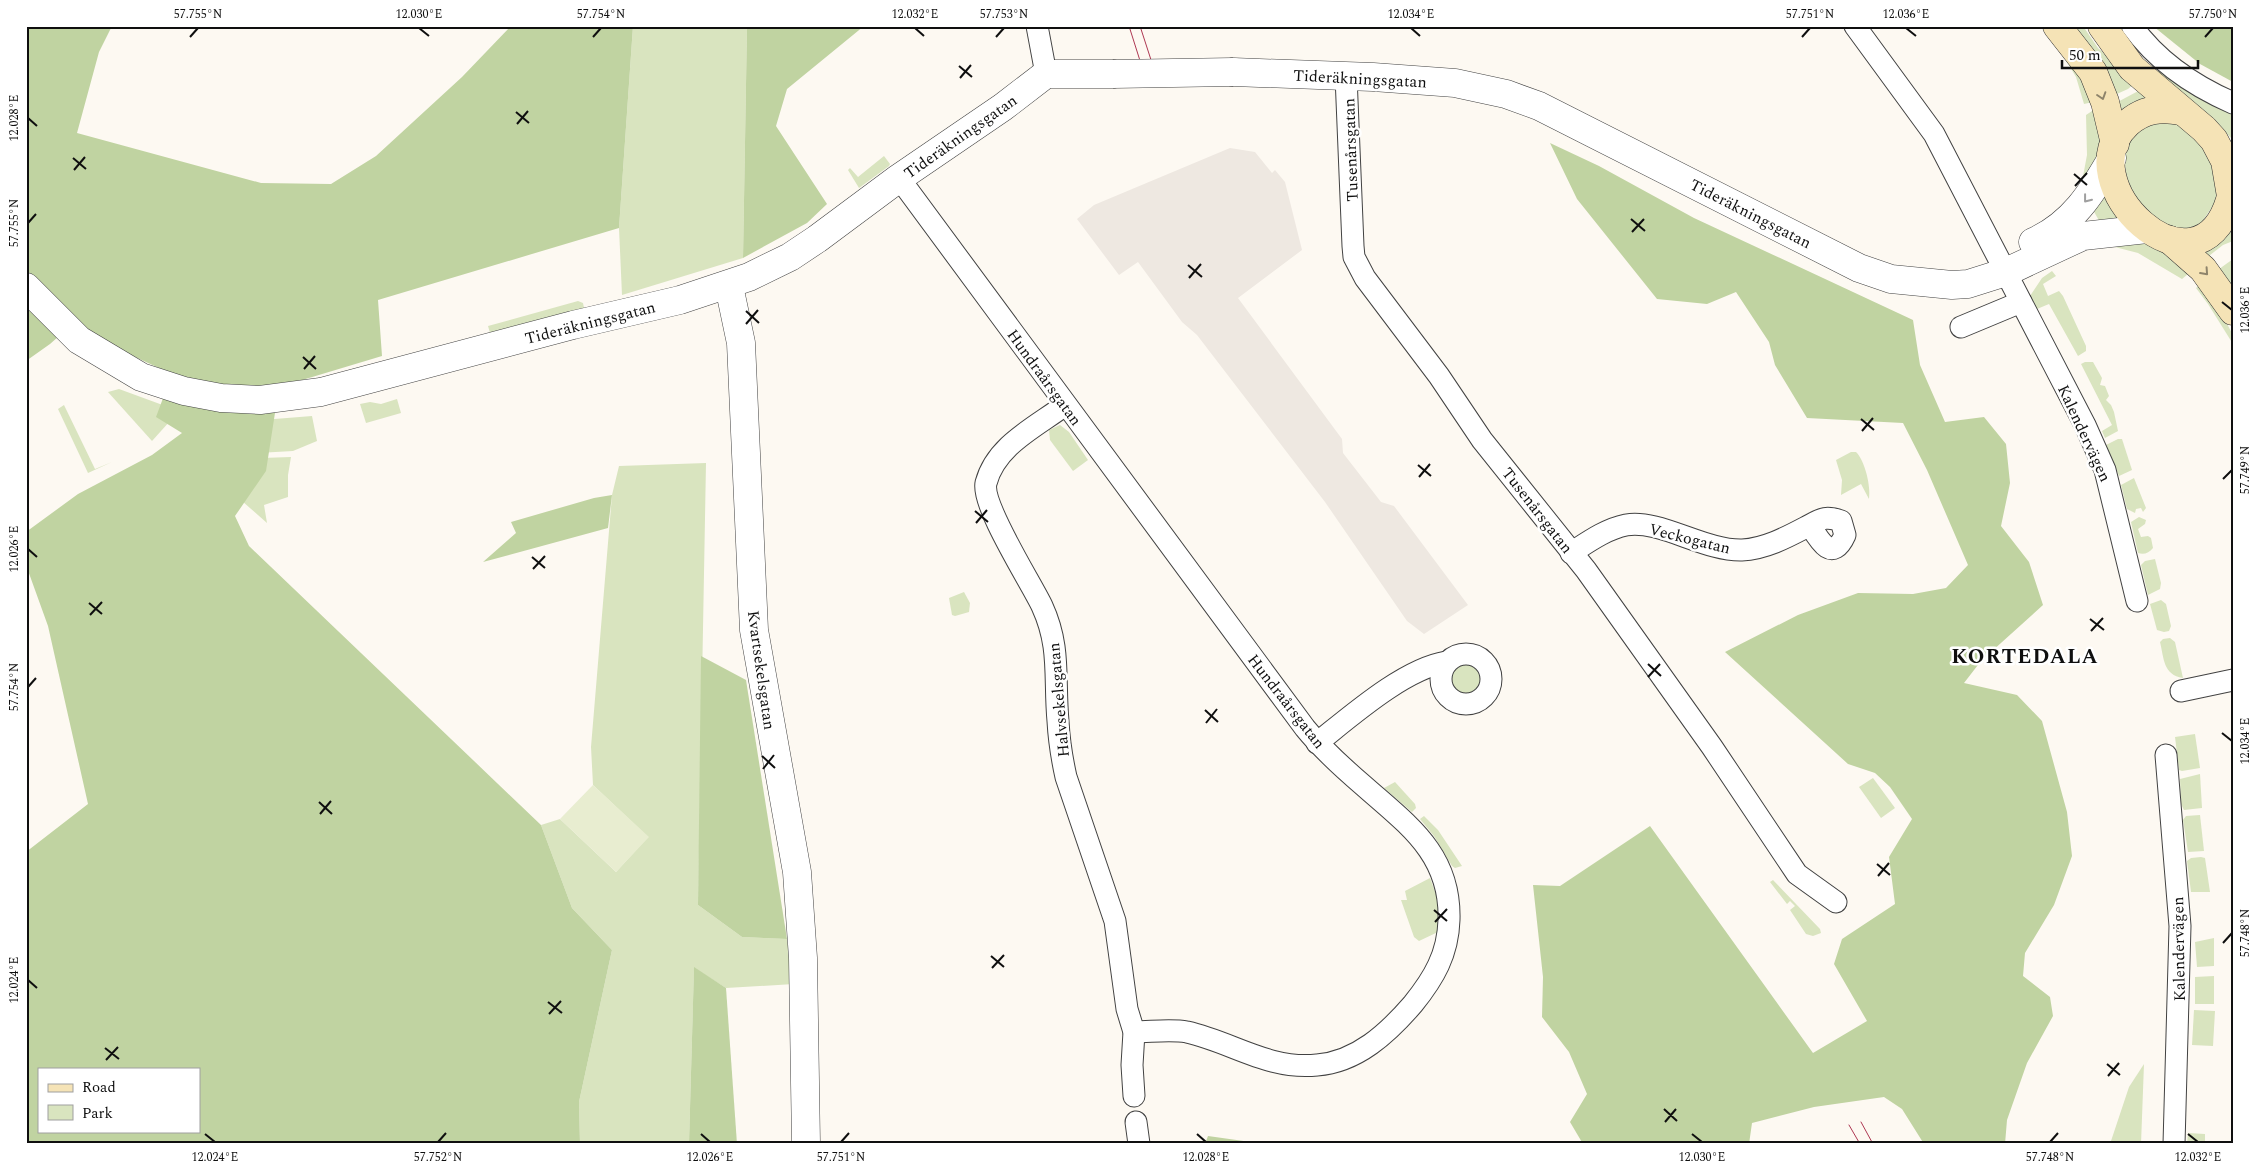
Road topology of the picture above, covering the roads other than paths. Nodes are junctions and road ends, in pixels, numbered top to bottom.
1 (1037, 26) edge
2 (1855, 26) edge
3 (2057, 26) edge
4 (2102, 26) edge
5 (2132, 26) edge
6 (1046, 74) junction
7 (1346, 76) junction
8 (2233, 103) edge
9 (2182, 111) junction
10 (2114, 151) junction
11 (2229, 159) edge
12 (899, 178) junction
13 (2231, 204) edge
14 (2159, 234) junction
15 (2002, 265) junction
16 (729, 286) junction
17 (26, 287) edge
18 (2021, 302) junction
19 (2233, 311) edge
20 (1962, 327) dead end
21 (1065, 405) junction
22 (1810, 525) dead end
23 (1571, 553) junction
24 (2138, 601) dead end
25 (1446, 662) dead end
26 (2233, 680) edge
27 (2181, 691) dead end
28 (1317, 743) junction
29 (2166, 755) dead end
30 (1836, 902) dead end
31 (1134, 1032) junction
32 (1134, 1096) dead end
33 (1136, 1122) dead end
34 (806, 1144) edge
35 (1139, 1144) edge
36 (2174, 1144) edge

1 - 6 street
2 - 15 street, Kalendervägen
3 -> 10 main road
4 - 9 main road
5 - 8 street
6 - 7 street, Tideräkningsgatan, bridge
6 - 12 street, Tideräkningsgatan
7 - 15 street, Tideräkningsgatan
7 - 23 street, Tusenårsgatan
9 - 10 main road
9 - 11 main road
10 - 14 main road
10 -> 15 street, Tideräkningsgatan
11 - 13 main road
12 - 16 street, Tideräkningsgatan
12 - 21 street, Hundraårsgatan
13 - 14 main road
14 - 15 street, Tideräkningsgatan
14 -> 19 main road
15 - 18 street, Kalendervägen
16 - 17 street, Tideräkningsgatan
16 - 34 street, Kvartsekelsgatan
18 - 20 street
18 - 24 street, Kalendervägen
21 - 28 street, Hundraårsgatan
21 - 31 street, Halvsekelsgatan
22 - 23 street, Veckogatan
23 - 30 street, Tusenårsgatan
25 - 28 street
26 - 27 street
28 - 31 street, Hundraårsgatan
29 - 36 street, Kalendervägen
31 - 32 street, Halvsekelsgatan
33 - 35 street

